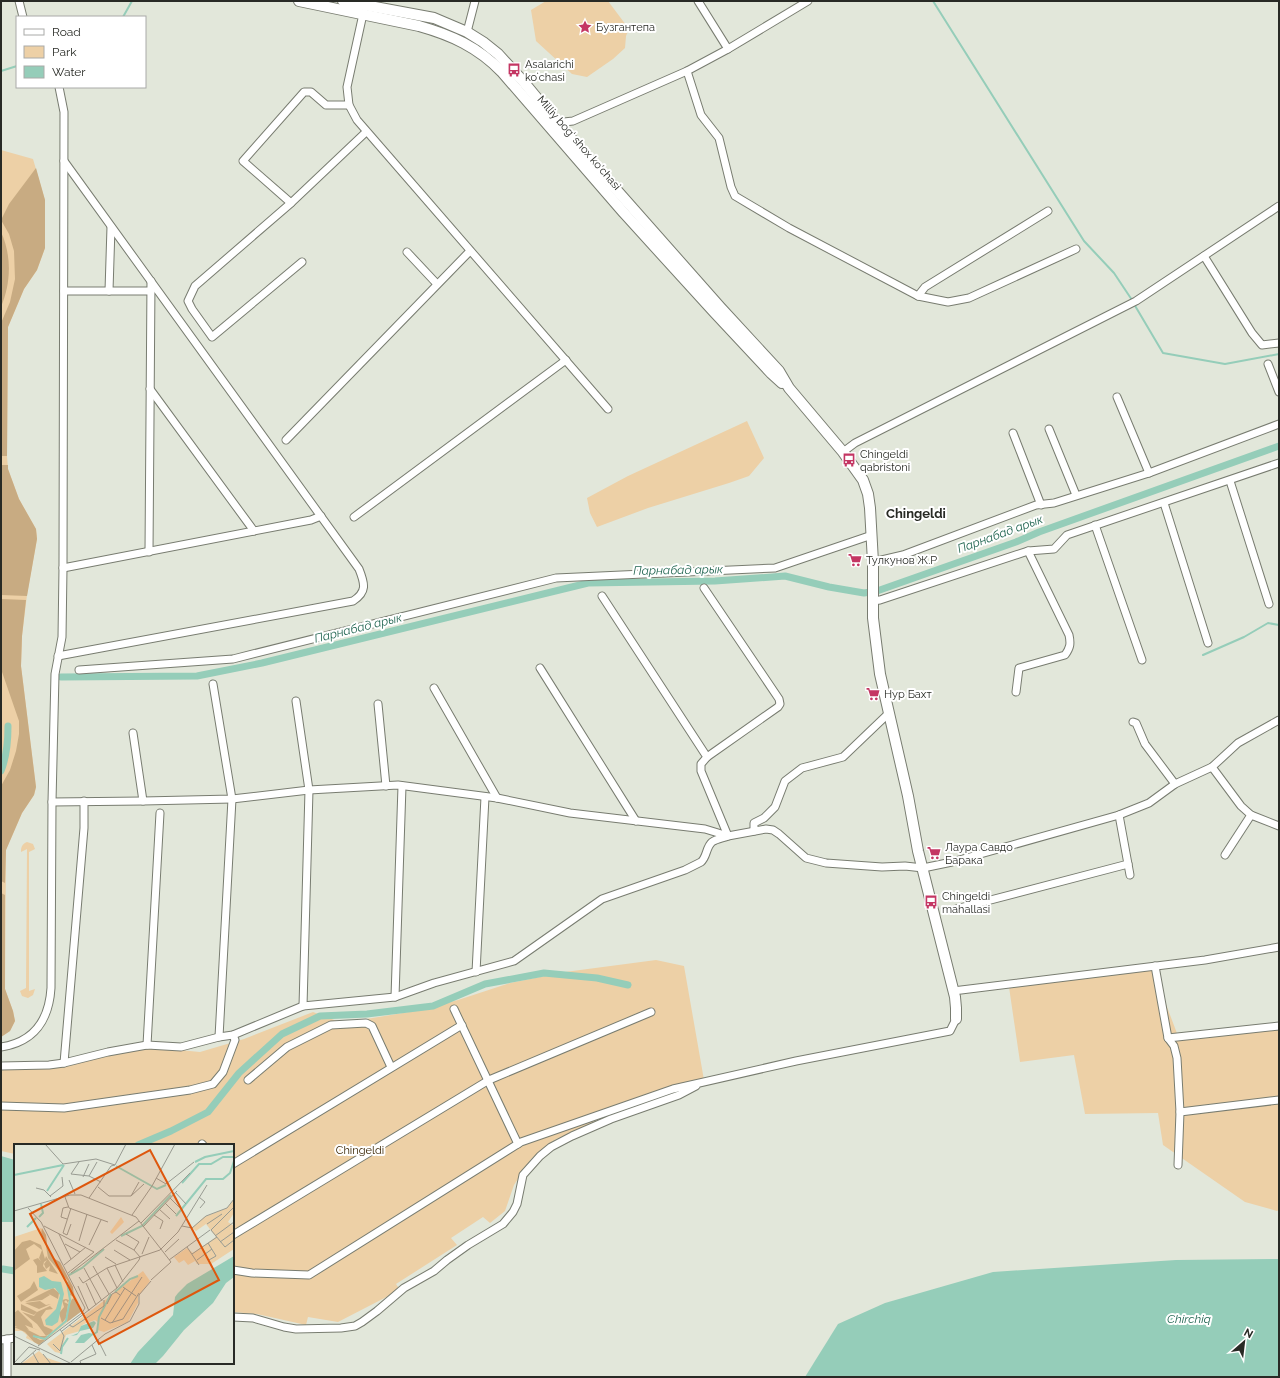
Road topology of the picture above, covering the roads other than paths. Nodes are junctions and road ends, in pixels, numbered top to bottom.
1 (19, 1) edge
2 (299, 1) edge
3 (343, 1) edge
4 (475, 1) edge
5 (698, 1) edge
6 (808, 1) edge
7 (363, 14) junction
8 (23, 16) edge
9 (467, 32) junction
10 (728, 49) junction
11 (687, 71) junction
12 (59, 88) edge
13 (349, 105) junction
14 (557, 129) junction
15 (366, 132) junction
16 (64, 161) junction
17 (291, 203) junction
18 (1279, 206) edge
19 (1048, 211) dead end
20 (111, 227) junction
21 (1076, 249) dead end
22 (470, 251) junction
23 (407, 252) dead end
24 (1204, 256) junction
25 (302, 262) dead end
26 (151, 281) junction
27 (437, 284) junction
28 (64, 291) junction
29 (109, 291) junction
30 (151, 292) junction
31 (918, 296) junction
32 (1279, 343) edge
33 (566, 360) junction
34 (1268, 364) dead end
35 (150, 389) junction
36 (1279, 392) edge
37 (1117, 397) dead end
38 (608, 409) dead end
39 (1279, 424) edge
40 (1049, 429) dead end
41 (1014, 433) dead end
42 (286, 440) dead end
43 (846, 456) junction
44 (1279, 464) edge
45 (1149, 473) junction
46 (1230, 481) junction
47 (1076, 495) junction
48 (1164, 503) junction
49 (1040, 505) junction
50 (321, 516) junction
51 (354, 517) dead end
52 (1095, 525) junction
53 (254, 531) junction
54 (872, 535) junction
55 (149, 552) junction
56 (1028, 552) junction
57 (873, 562) junction
58 (64, 568) junction
59 (704, 588) dead end
60 (602, 596) dead end
61 (873, 601) junction
62 (1269, 604) dead end
63 (1208, 643) dead end
64 (58, 656) junction
65 (1142, 660) dead end
66 (540, 668) dead end
67 (79, 670) dead end
68 (213, 684) dead end
69 (434, 688) dead end
70 (1016, 692) dead end
71 (296, 701) dead end
72 (378, 704) dead end
73 (889, 713) junction
74 (1279, 720) edge
75 (1133, 722) dead end
76 (133, 733) dead end
77 (707, 757) junction
78 (1212, 767) junction
79 (1175, 784) junction
80 (386, 786) junction
81 (402, 786) junction
82 (309, 790) junction
83 (485, 797) junction
84 (497, 798) junction
85 (232, 799) junction
86 (143, 800) junction
87 (84, 801) junction
88 (52, 802) junction
89 (160, 813) dead end
90 (1119, 815) junction
91 (1250, 815) junction
92 (636, 821) junction
93 (1279, 826) edge
94 (754, 831) junction
95 (728, 836) junction
96 (1225, 855) dead end
97 (1128, 864) junction
98 (923, 868) junction
99 (1130, 875) dead end
100 (956, 909) dead end
101 (1279, 947) edge
102 (1155, 966) junction
103 (476, 972) junction
104 (953, 991) junction
105 (395, 997) junction
106 (303, 1006) junction
107 (454, 1009) dead end
108 (651, 1012) dead end
109 (956, 1019) joint
110 (462, 1025) junction
111 (1279, 1026) edge
112 (233, 1035) junction
113 (219, 1037) junction
114 (1168, 1038) junction
115 (147, 1045) junction
116 (1, 1047) edge
117 (64, 1063) junction
118 (1, 1066) edge
119 (391, 1068) junction
120 (248, 1080) dead end
121 (488, 1080) junction
122 (708, 1080) junction
123 (1279, 1100) edge
124 (1, 1106) edge
125 (1180, 1112) junction
126 (518, 1144) junction
127 (234, 1163) edge
128 (1178, 1165) dead end
129 (234, 1234) edge
130 (234, 1270) edge
131 (234, 1317) edge
132 (14, 1338) edge
133 (4, 1340) edge
134 (8, 1377) edge

1 - 8 street
2 - 7 main road, Milliy bog‘ shox ko‘chasi
3 - 9 main road, Milliy bog‘ shox ko‘chasi
4 - 9 street
5 - 10 street
6 - 10 street
7 - 13 street
7 - 14 main road, Milliy bog‘ shox ko‘chasi
9 - 14 main road, Milliy bog‘ shox ko‘chasi
10 - 11 street
11 - 14 street
11 - 31 street
12 - 16 street
13 - 15 street
13 - 17 street
14 - 43 main road, Milliy bog‘ shox ko‘chasi
15 - 17 street
15 - 22 street
16 - 20 street
16 - 28 street
17 - 25 street
18 - 24 street
19 - 31 street
20 - 26 street
20 - 29 street
21 - 31 street
22 - 27 street
22 - 33 street
23 - 27 street
24 - 32 street
24 - 43 street
26 - 30 street
26 - 50 street
27 - 42 street
28 - 29 street
28 - 58 street
29 - 30 street
30 - 35 street
33 - 38 street
33 - 51 street
34 - 36 street
35 - 53 street
35 - 55 street
37 - 45 street
39 - 45 street
40 - 47 street
41 - 49 street
43 - 54 main road, Milliy bog‘ shox ko‘chasi
44 - 46 street
45 - 47 street
46 - 48 street
46 - 62 street
47 - 49 street
48 - 52 street
48 - 63 street
49 - 57 street
50 - 53 street
50 - 64 street
52 - 56 street
52 - 65 street
53 - 55 street
54 - 57 main road, Milliy bog‘ shox ko‘chasi
54 - 67 street
55 - 58 street
56 - 61 street
56 - 70 street
57 - 61 main road, Milliy bog‘ shox ko‘chasi
58 - 64 street
59 - 77 street
60 - 77 street
61 - 73 main road, Milliy bog‘ shox ko‘chasi
64 - 88 street
66 - 92 street
68 - 85 street
69 - 84 street
71 - 82 street
72 - 80 street
73 - 94 street
73 - 98 main road, Milliy bog‘ shox ko‘chasi
74 - 78 street
75 - 79 street
76 - 86 street
77 - 95 street
78 - 79 street
78 - 91 street
79 - 90 street
80 - 81 street
80 - 82 street
81 - 83 street
81 - 105 street
82 - 85 street
82 - 106 street
83 - 84 street
83 - 103 street
84 - 92 street
85 - 86 street
85 - 113 street
86 - 87 street
87 - 88 street
87 - 117 street
88 - 116 street
89 - 115 street
90 - 97 street
90 - 98 street
91 - 93 street
91 - 96 street
92 - 95 street
94 - 95 street
94 - 98 street
95 - 103 street
97 - 99 street
97 - 100 street
98 - 104 main road, Milliy bog‘ shox ko‘chasi
101 - 102 street
102 - 104 street
102 - 114 street
103 - 105 street
104 - 109 main road, Milliy bog‘ shox ko‘chasi
105 - 106 street
106 - 112 street
107 - 110 street
108 - 121 street
109 - 122 street
110 - 119 street
110 - 121 street
111 - 114 street
112 - 113 street
112 - 124 street
113 - 115 street
114 - 125 street
115 - 117 street
117 - 118 street
119 - 120 street
119 - 127 street
121 - 126 street
121 - 129 street
122 - 126 street
122 - 131 street
123 - 125 street
125 - 128 street
126 - 130 street
132 - 133 street
133 - 134 street

